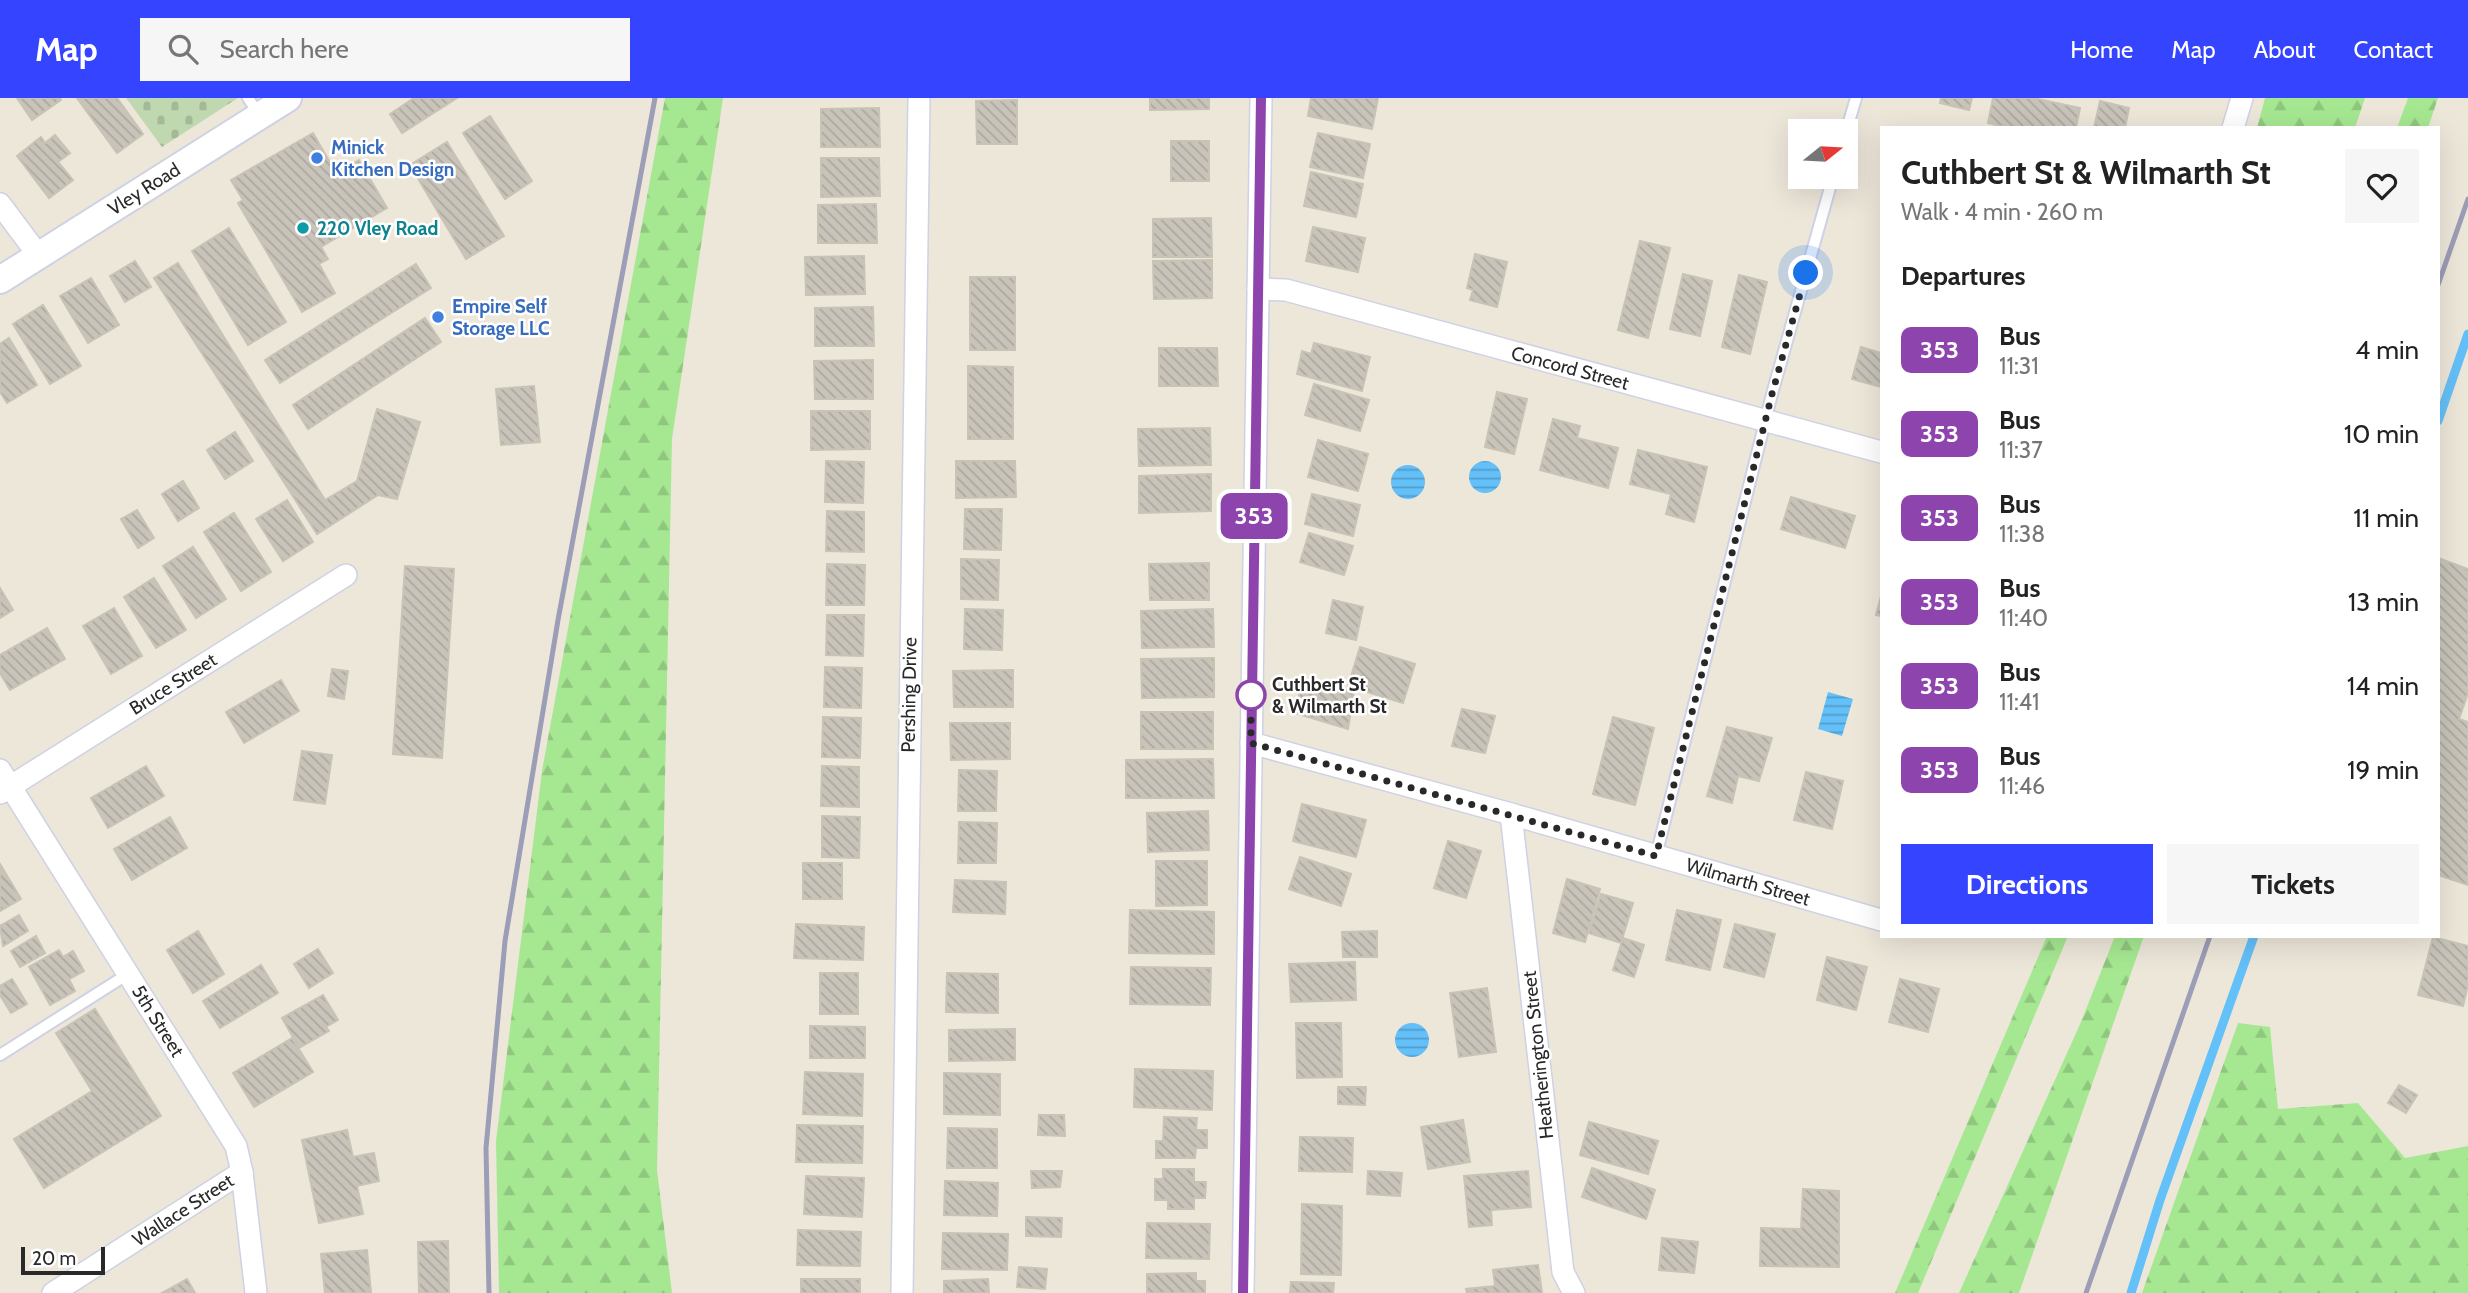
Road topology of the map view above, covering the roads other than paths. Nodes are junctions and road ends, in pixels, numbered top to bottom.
1 (288, 98) edge
2 (919, 98) edge
3 (1261, 98) edge
4 (1856, 98) edge
5 (2242, 98) edge
6 (254, 107) edge
7 (1850, 119) edge
8 (2234, 126) edge
9 (1830, 189) edge
10 (0, 204) edge
11 (39, 256) junction
12 (0, 280) edge
13 (1258, 289) junction
14 (1765, 421) junction
15 (1880, 452) edge
16 (346, 575) dead end
17 (1251, 743) junction
18 (4, 783) edge
19 (1511, 814) junction
20 (1656, 856) junction
21 (1880, 920) edge
22 (128, 974) junction
23 (0, 1055) edge
24 (242, 1172) junction
25 (53, 1293) edge
26 (256, 1293) edge
27 (902, 1293) edge
28 (1243, 1293) edge
29 (1574, 1293) edge

1 - 6 street, Vley Road
2 - 27 street, Pershing Drive
3 - 13 street
4 - 7 lane
5 - 8 street
6 - 11 street, Vley Road
9 - 14 lane
10 - 11 street
11 - 12 street, Vley Road
13 - 14 street, Concord Street
13 - 17 street
14 - 15 street, Concord Street
14 - 20 lane
16 - 18 street, Bruce Street
17 - 19 street, Wilmarth Street
17 - 28 street
18 - 22 street, 5th Street
19 - 20 street, Wilmarth Street
19 - 29 street, Heatherington Street
20 - 21 street, Wilmarth Street
22 - 23 lane
22 - 24 street, 5th Street
24 - 25 street, Wallace Street
24 - 26 street, 5th Street

